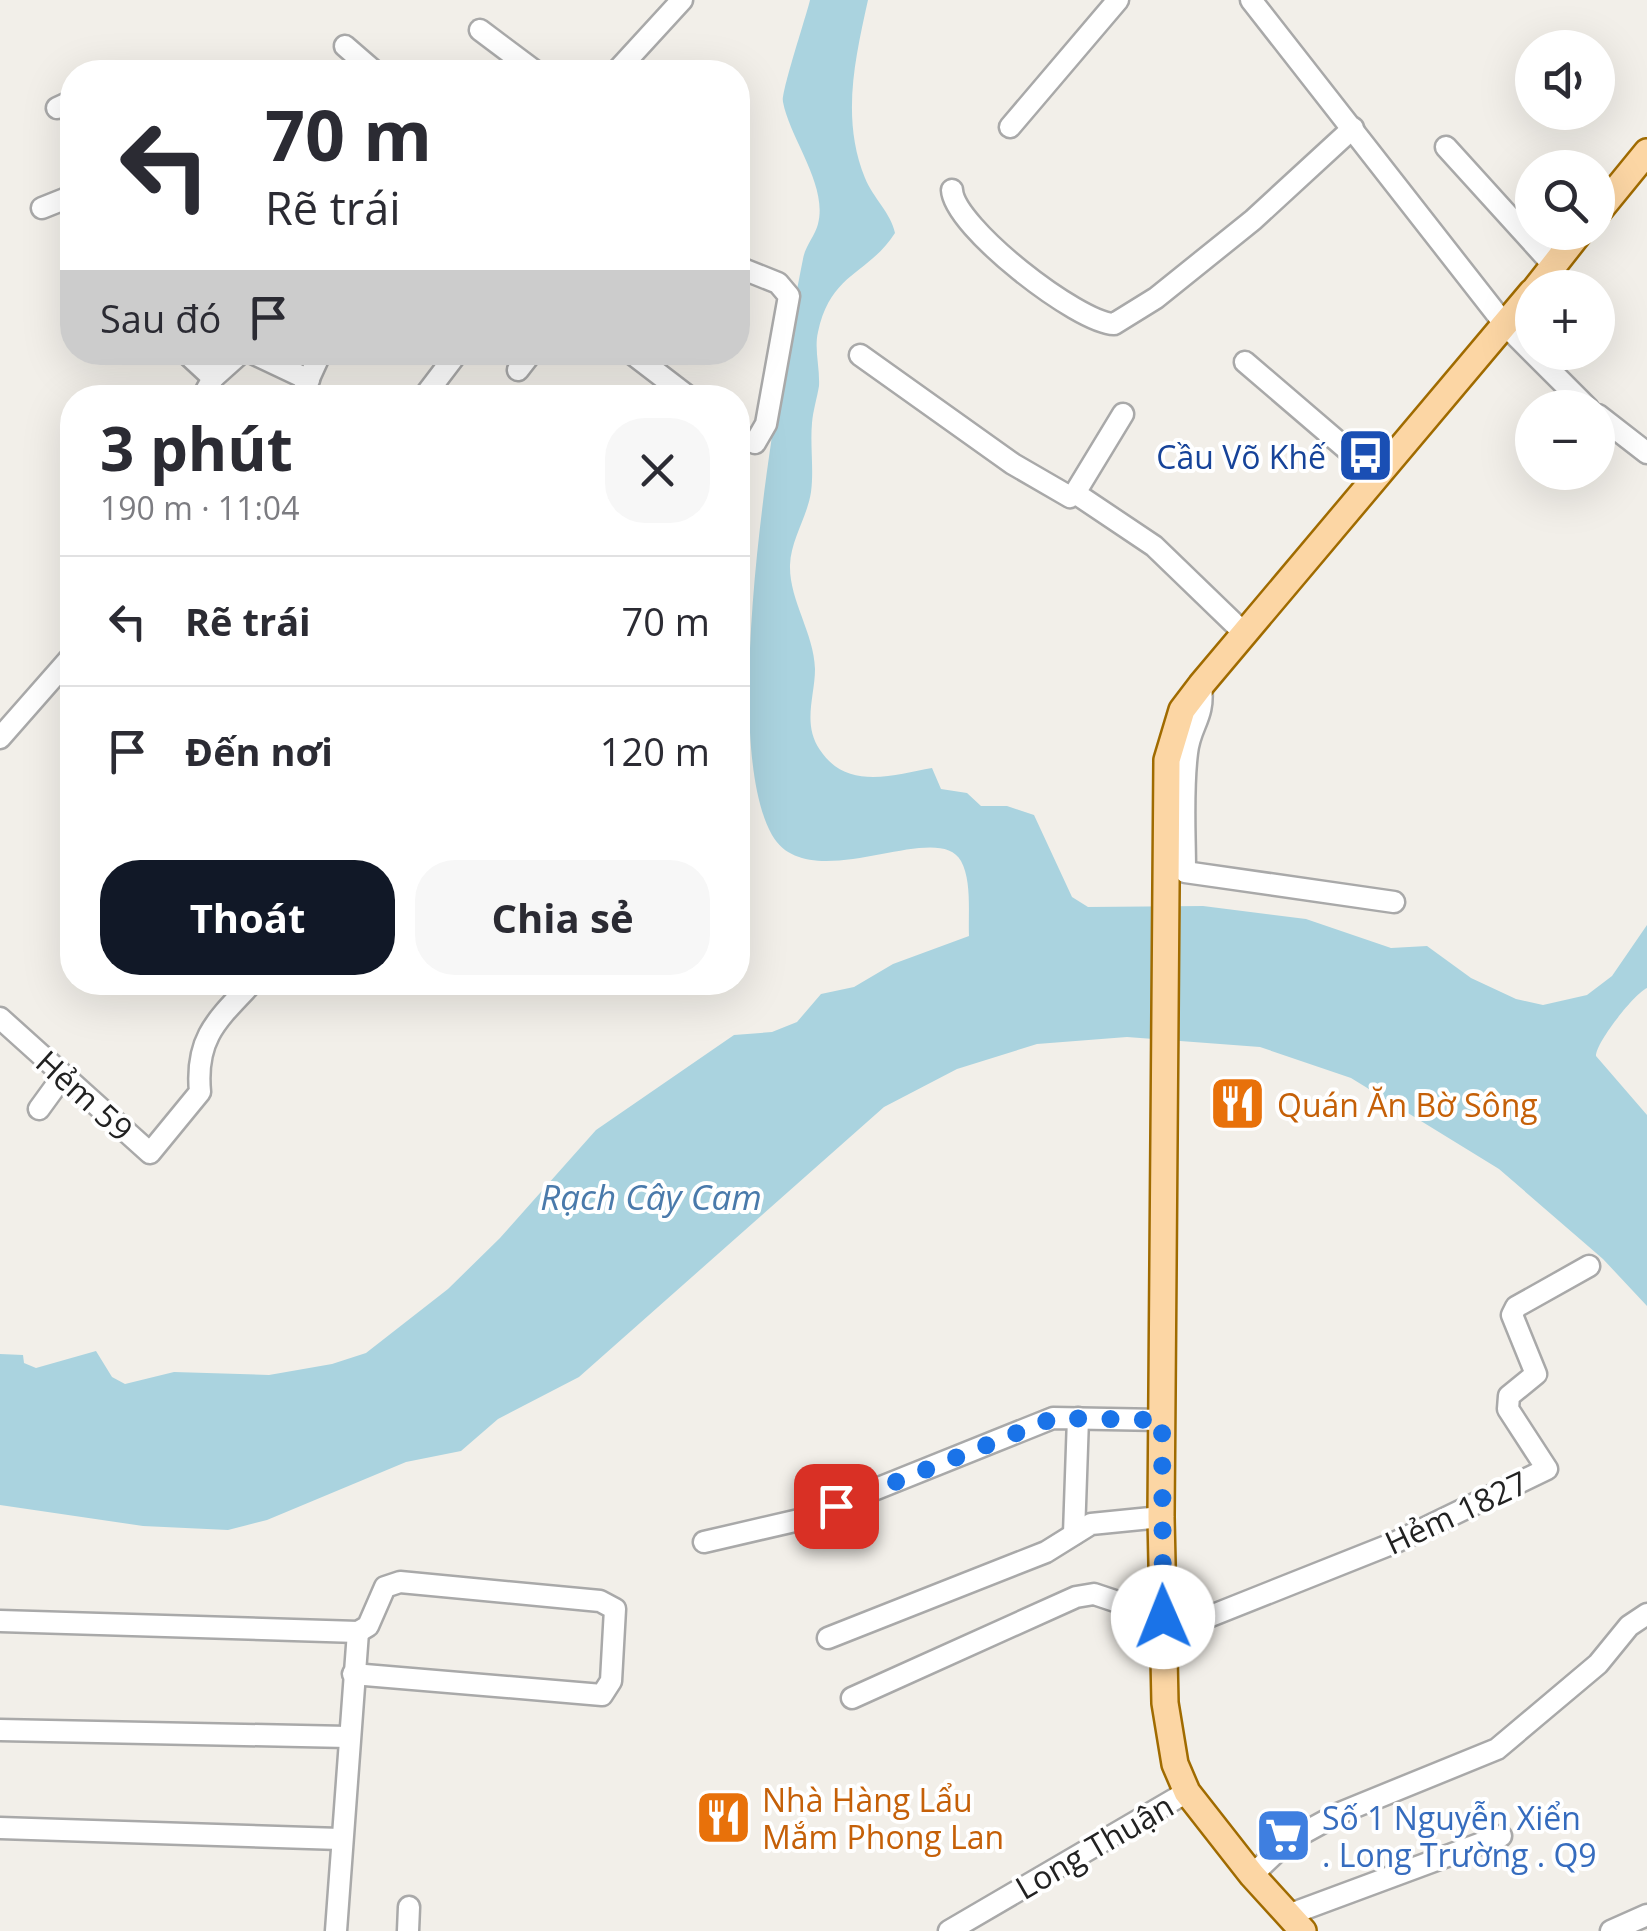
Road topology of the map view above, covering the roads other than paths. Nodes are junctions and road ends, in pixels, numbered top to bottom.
1 (682, 0) edge
2 (1118, 0) edge
3 (1251, 0) edge
4 (480, 30) dead end
5 (345, 46) dead end
6 (361, 60) edge
7 (520, 60) edge
8 (627, 60) edge
9 (1010, 128) dead end
10 (1354, 128) junction
11 (1446, 147) dead end
12 (1647, 152) edge
13 (952, 190) dead end
14 (1615, 191) edge
15 (60, 201) edge
16 (42, 208) dead end
17 (1565, 250) edge
18 (1553, 265) junction
19 (1549, 270) edge
20 (750, 272) edge
21 (1515, 314) edge
22 (1506, 326) junction
23 (860, 355) dead end
24 (1246, 362) dead end
25 (200, 365) edge
26 (228, 365) edge
27 (269, 365) edge
28 (522, 365) edge
29 (653, 365) edge
30 (518, 370) dead end
31 (214, 378) junction
32 (210, 385) edge
33 (298, 385) edge
34 (675, 385) edge
35 (1570, 390) edge
36 (1123, 414) dead end
37 (1615, 428) edge
38 (755, 443) dead end
39 (1647, 453) edge
40 (1378, 476) junction
41 (1076, 493) junction
42 (1243, 632) junction
43 (60, 670) edge
44 (1201, 685) junction
45 (0, 738) edge
46 (1394, 902) dead end
47 (242, 995) edge
48 (0, 1018) edge
49 (62, 1076) junction
50 (39, 1109) dead end
51 (1589, 1266) dead end
52 (1078, 1418) junction
53 (1162, 1420) junction
54 (1161, 1517) junction
55 (1074, 1534) junction
56 (704, 1542) dead end
57 (1647, 1614) edge
58 (0, 1621) edge
59 (1163, 1626) junction
60 (358, 1632) junction
61 (828, 1638) dead end
62 (353, 1674) junction
63 (852, 1698) dead end
64 (0, 1730) edge
65 (348, 1737) junction
66 (1187, 1792) junction
67 (0, 1828) edge
68 (1501, 1836) dead end
69 (340, 1838) junction
70 (1252, 1875) junction
71 (409, 1908) dead end
72 (1647, 1914) edge
73 (1296, 1923) edge
74 (336, 1931) edge
75 (408, 1931) edge
76 (949, 1931) edge
77 (1611, 1931) edge

1 - 8 street
2 - 9 street
3 - 10 street
4 - 7 street
5 - 6 street
10 - 13 street
10 - 22 street
11 - 18 street
12 - 14 main road
15 - 16 street
17 - 18 main road
18 - 19 main road
20 - 38 street
21 - 22 main road
22 - 35 street
22 - 40 main road
23 - 41 street
24 - 40 street
25 - 31 street
26 - 31 street
27 - 33 street
28 - 30 street
29 - 34 street
31 - 32 street
36 - 41 street
37 - 39 street
40 - 42 main road
41 - 42 street
42 - 44 main road
43 - 45 street
44 - 46 street
44 - 53 main road
47 - 49 street, Hẻm 59
48 - 49 street, Hẻm 59
49 - 50 street
51 - 59 street, Hẻm 1827
52 - 53 street
52 - 55 street
52 - 56 street
53 - 54 main road
54 - 55 street
54 - 59 main road
55 - 61 street
57 - 70 street
58 - 60 street
59 - 63 street
59 - 66 main road
60 - 62 street
60 - 62 street
62 - 65 street
64 - 65 street
65 - 69 street
66 - 70 main road
66 - 76 street, Long Thuận
67 - 69 street
68 - 73 street
69 - 74 street
70 - 73 main road
71 - 75 street
72 - 77 street

